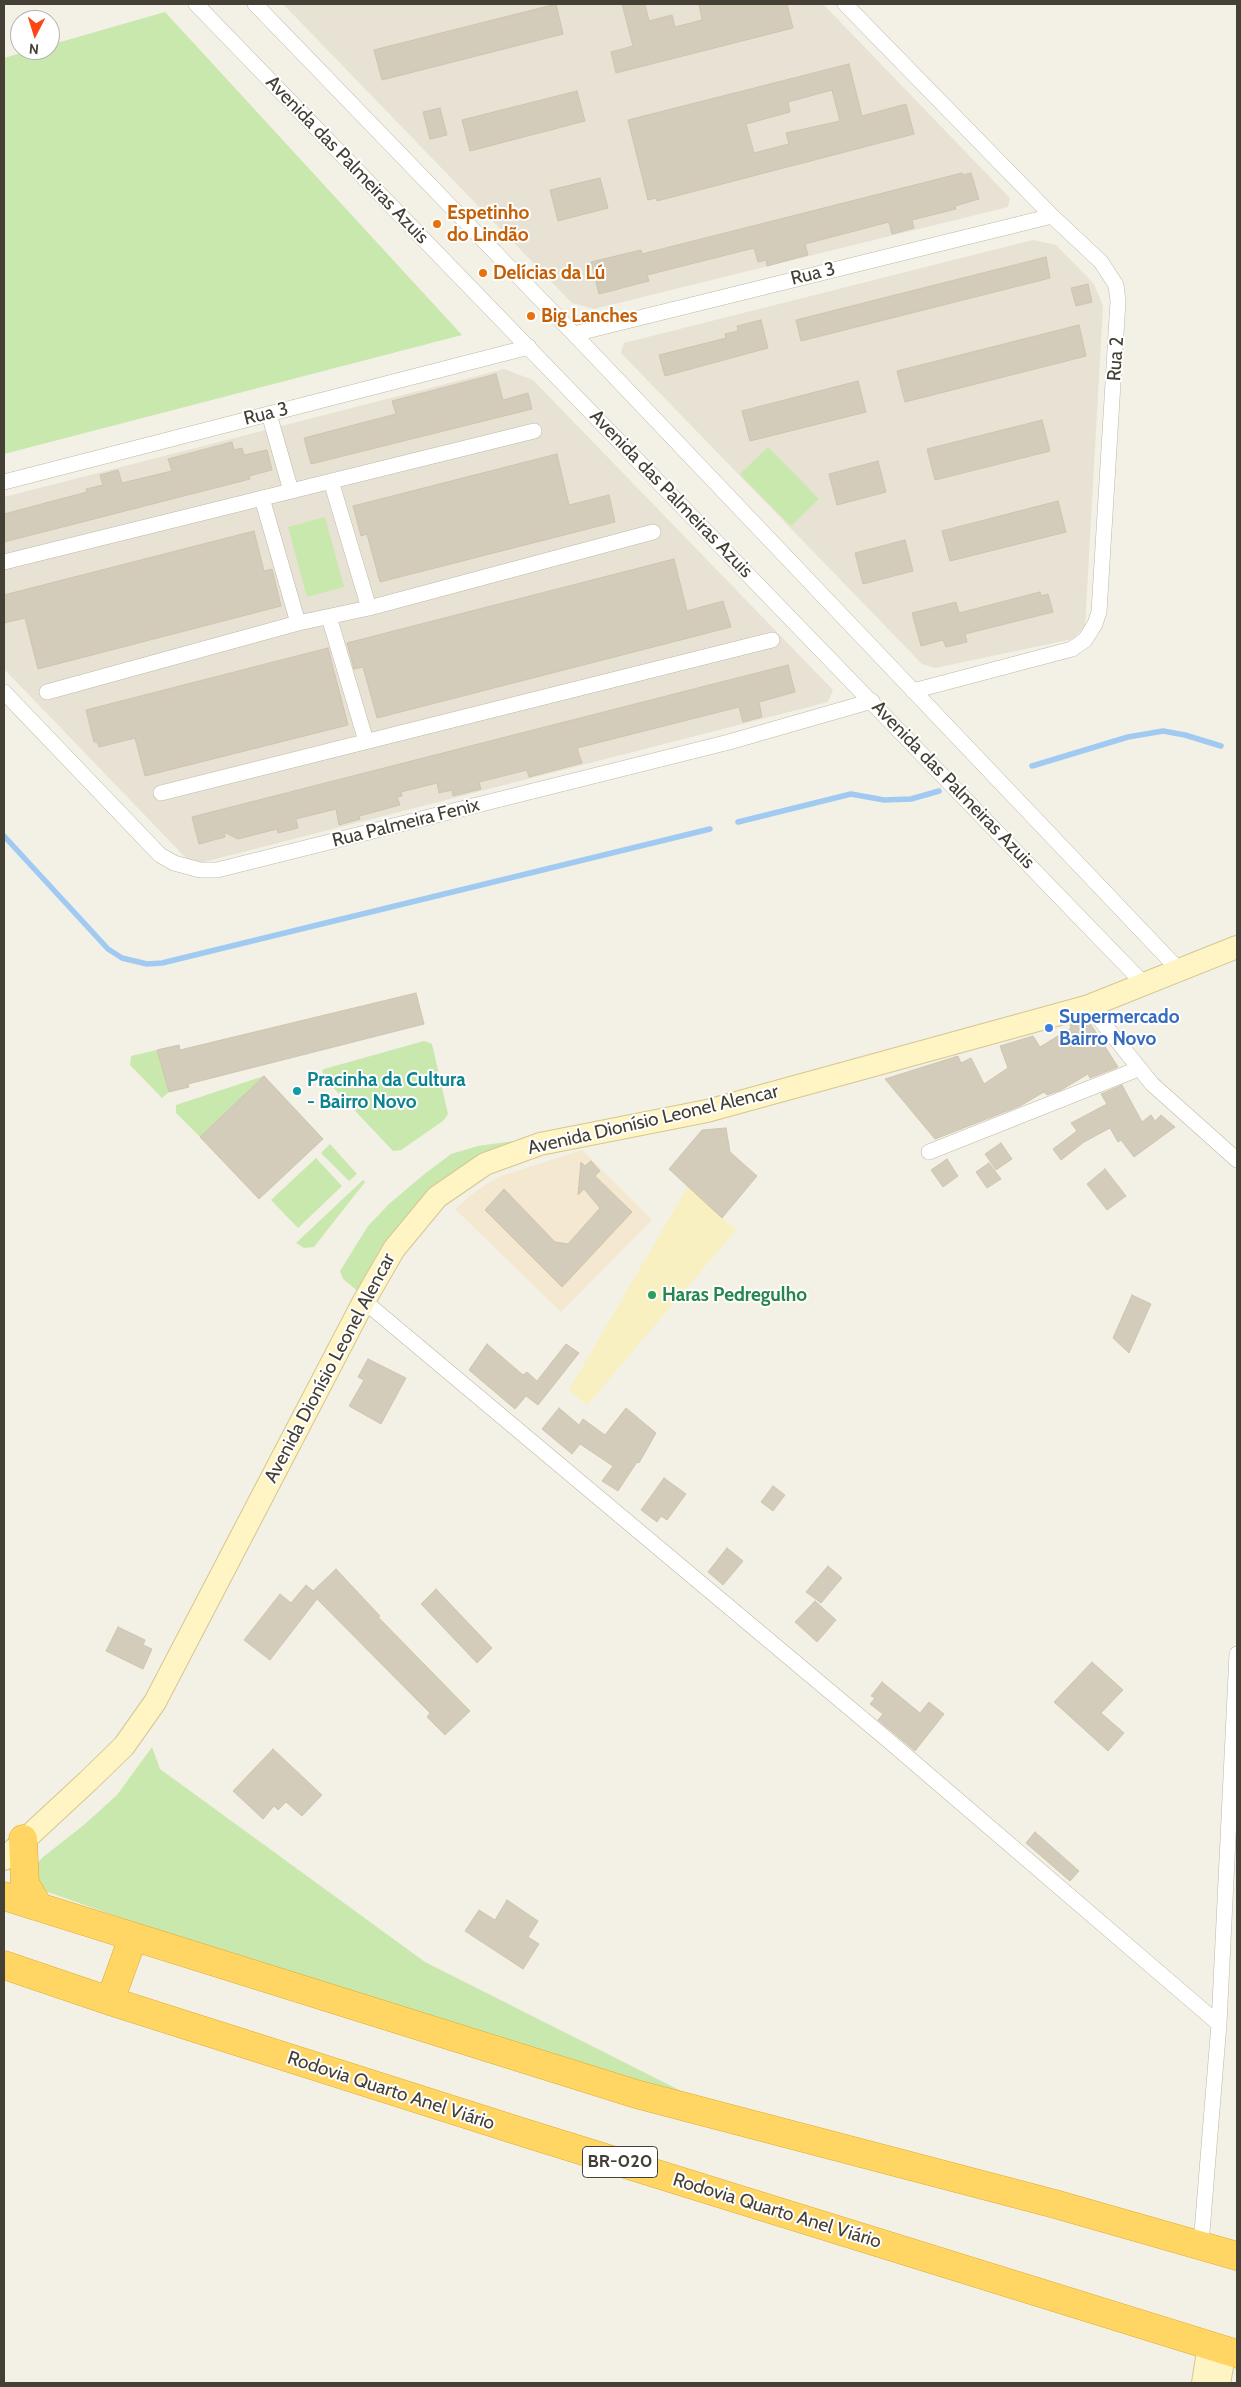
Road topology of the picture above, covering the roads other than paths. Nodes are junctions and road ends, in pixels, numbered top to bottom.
1 (196, 4) edge
2 (255, 4) edge
3 (845, 4) edge
4 (1052, 216) junction
5 (574, 334) junction
6 (528, 347) junction
7 (269, 414) junction
8 (534, 430) dead end
9 (331, 481) junction
10 (4, 482) edge
11 (291, 491) junction
12 (262, 498) junction
13 (653, 532) dead end
14 (4, 562) edge
15 (369, 608) junction
16 (329, 617) junction
17 (298, 623) junction
18 (772, 640) dead end
19 (913, 691) junction
20 (4, 692) edge
21 (47, 692) dead end
22 (872, 701) junction
23 (366, 741) junction
24 (161, 793) dead end
25 (1237, 947) edge
26 (1180, 971) junction
27 (1145, 985) junction
28 (1089, 1006) junction
29 (1138, 1069) junction
30 (929, 1152) dead end
31 (1237, 1160) edge
32 (364, 1301) junction
33 (1237, 1654) edge
34 (23, 1839) junction
35 (4, 1858) edge
36 (4, 1896) edge
37 (39, 1907) junction
38 (133, 1937) junction
39 (4, 1965) edge
40 (110, 2001) junction
41 (1218, 2024) junction
42 (1201, 2244) junction
43 (1237, 2256) edge
44 (1224, 2350) edge
45 (1203, 2383) edge
46 (1219, 2383) edge

1 - 6 street, Avenida das Palmeiras Azuis
2 - 5 street, Avenida das Palmeiras Azuis
3 - 4 street, Rua 2
4 - 5 street, Rua 3
4 - 19 street, Rua 2
5 - 19 street, Avenida das Palmeiras Azuis
6 - 7 street, Rua 3
6 - 22 street, Avenida das Palmeiras Azuis
7 - 10 street, Rua 3
7 - 11 street
8 - 9 street
9 - 11 street
9 - 15 street
11 - 12 street
12 - 14 street
12 - 17 street
13 - 15 street
15 - 16 street
16 - 17 street
16 - 23 street
17 - 21 street
18 - 23 street
19 - 26 street, Avenida das Palmeiras Azuis
20 - 22 street, Rua Palmeira Fenix
22 - 27 street, Avenida das Palmeiras Azuis
23 - 24 street
25 - 26 street, Avenida Dionísio Leonel Alencar
26 - 27 street, Avenida Dionísio Leonel Alencar
27 - 28 street, Avenida Dionísio Leonel Alencar
28 - 29 street
28 - 32 street, Avenida Dionísio Leonel Alencar
29 - 30 street
29 - 31 street
32 - 34 street, Avenida Dionísio Leonel Alencar
32 - 41 street
33 - 41 street
34 - 35 street, Avenida Dionísio Leonel Alencar
34 - 37 highway
36 - 37 highway
37 - 38 highway
38 - 40 highway
38 - 42 highway
39 - 40 highway, Rodovia Quarto Anel Viário / BR-020
40 - 44 highway, Rodovia Quarto Anel Viário / BR-020
41 - 42 street
42 - 43 highway
44 - 45 street
44 - 46 street

